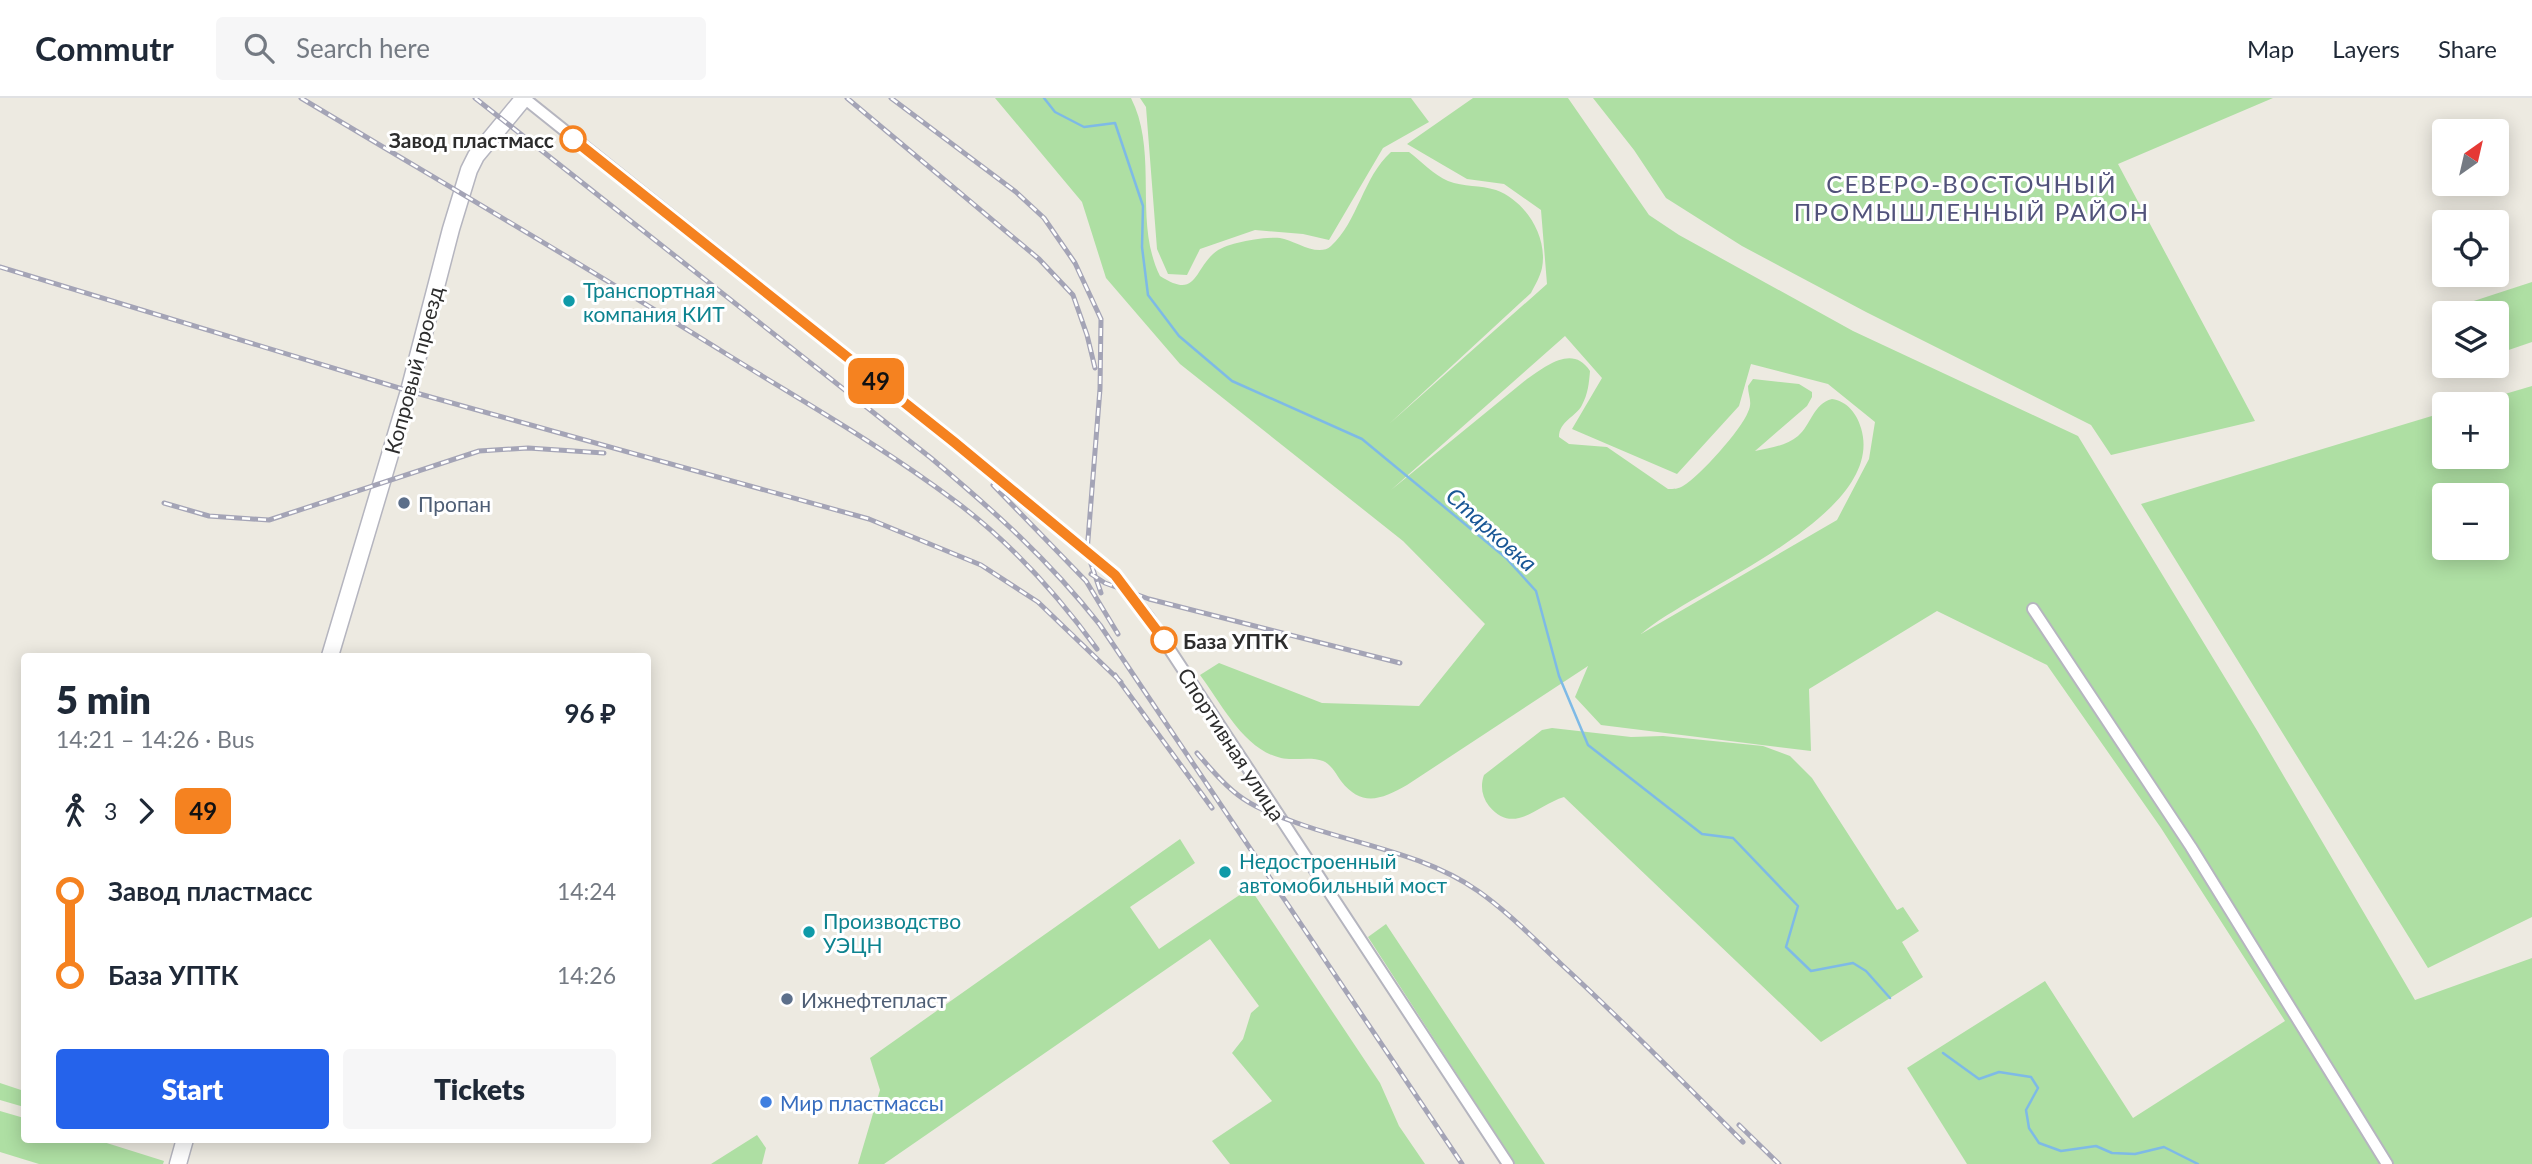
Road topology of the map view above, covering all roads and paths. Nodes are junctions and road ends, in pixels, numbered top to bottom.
1 (524, 98) edge
2 (2033, 610) dead end
3 (331, 653) edge
4 (184, 1143) edge
5 (178, 1164) edge
6 (1508, 1164) edge
7 (2387, 1164) edge

1 - 3 main road, Копровый проезд
1 - 6 street, Спортивная улица
2 - 7 street
4 - 5 main road

